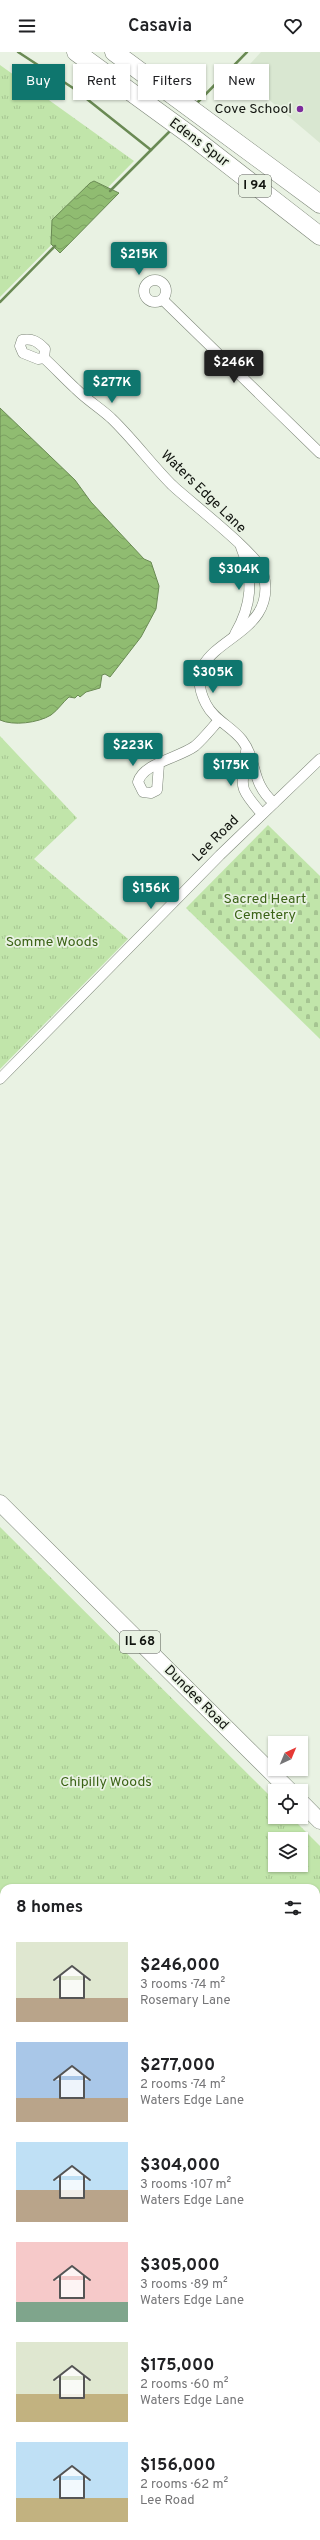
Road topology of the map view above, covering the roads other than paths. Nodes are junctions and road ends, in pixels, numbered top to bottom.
1 (76, 52) edge
2 (114, 52) edge
3 (320, 204) edge
4 (320, 236) edge
5 (163, 300) dead end
6 (44, 358) dead end
7 (320, 453) edge
8 (241, 547) junction
9 (234, 635) junction
10 (219, 720) junction
11 (247, 747) junction
12 (320, 759) edge
13 (159, 764) dead end
14 (274, 803) junction
15 (262, 814) junction
16 (0, 1079) edge
17 (0, 1503) edge
18 (283, 1784) edge
19 (308, 1809) edge
20 (320, 1821) edge

1 - 4 highway, Edens Spur / I 94
2 - 3 highway, Edens Spur / I 94
5 - 7 street
6 - 8 street, Waters Edge Lane
8 - 9 street, Waters Edge Lane
8 - 9 street, Waters Edge Lane
9 - 10 street, Waters Edge Lane
10 - 11 street, Waters Edge Lane
10 - 13 street
11 - 14 street, Waters Edge Lane
11 - 15 street
12 - 14 street, Lee Road
14 - 15 street, Lee Road
15 - 16 street, Lee Road
17 - 18 main road, Dundee Road / IL 68
19 - 20 main road

